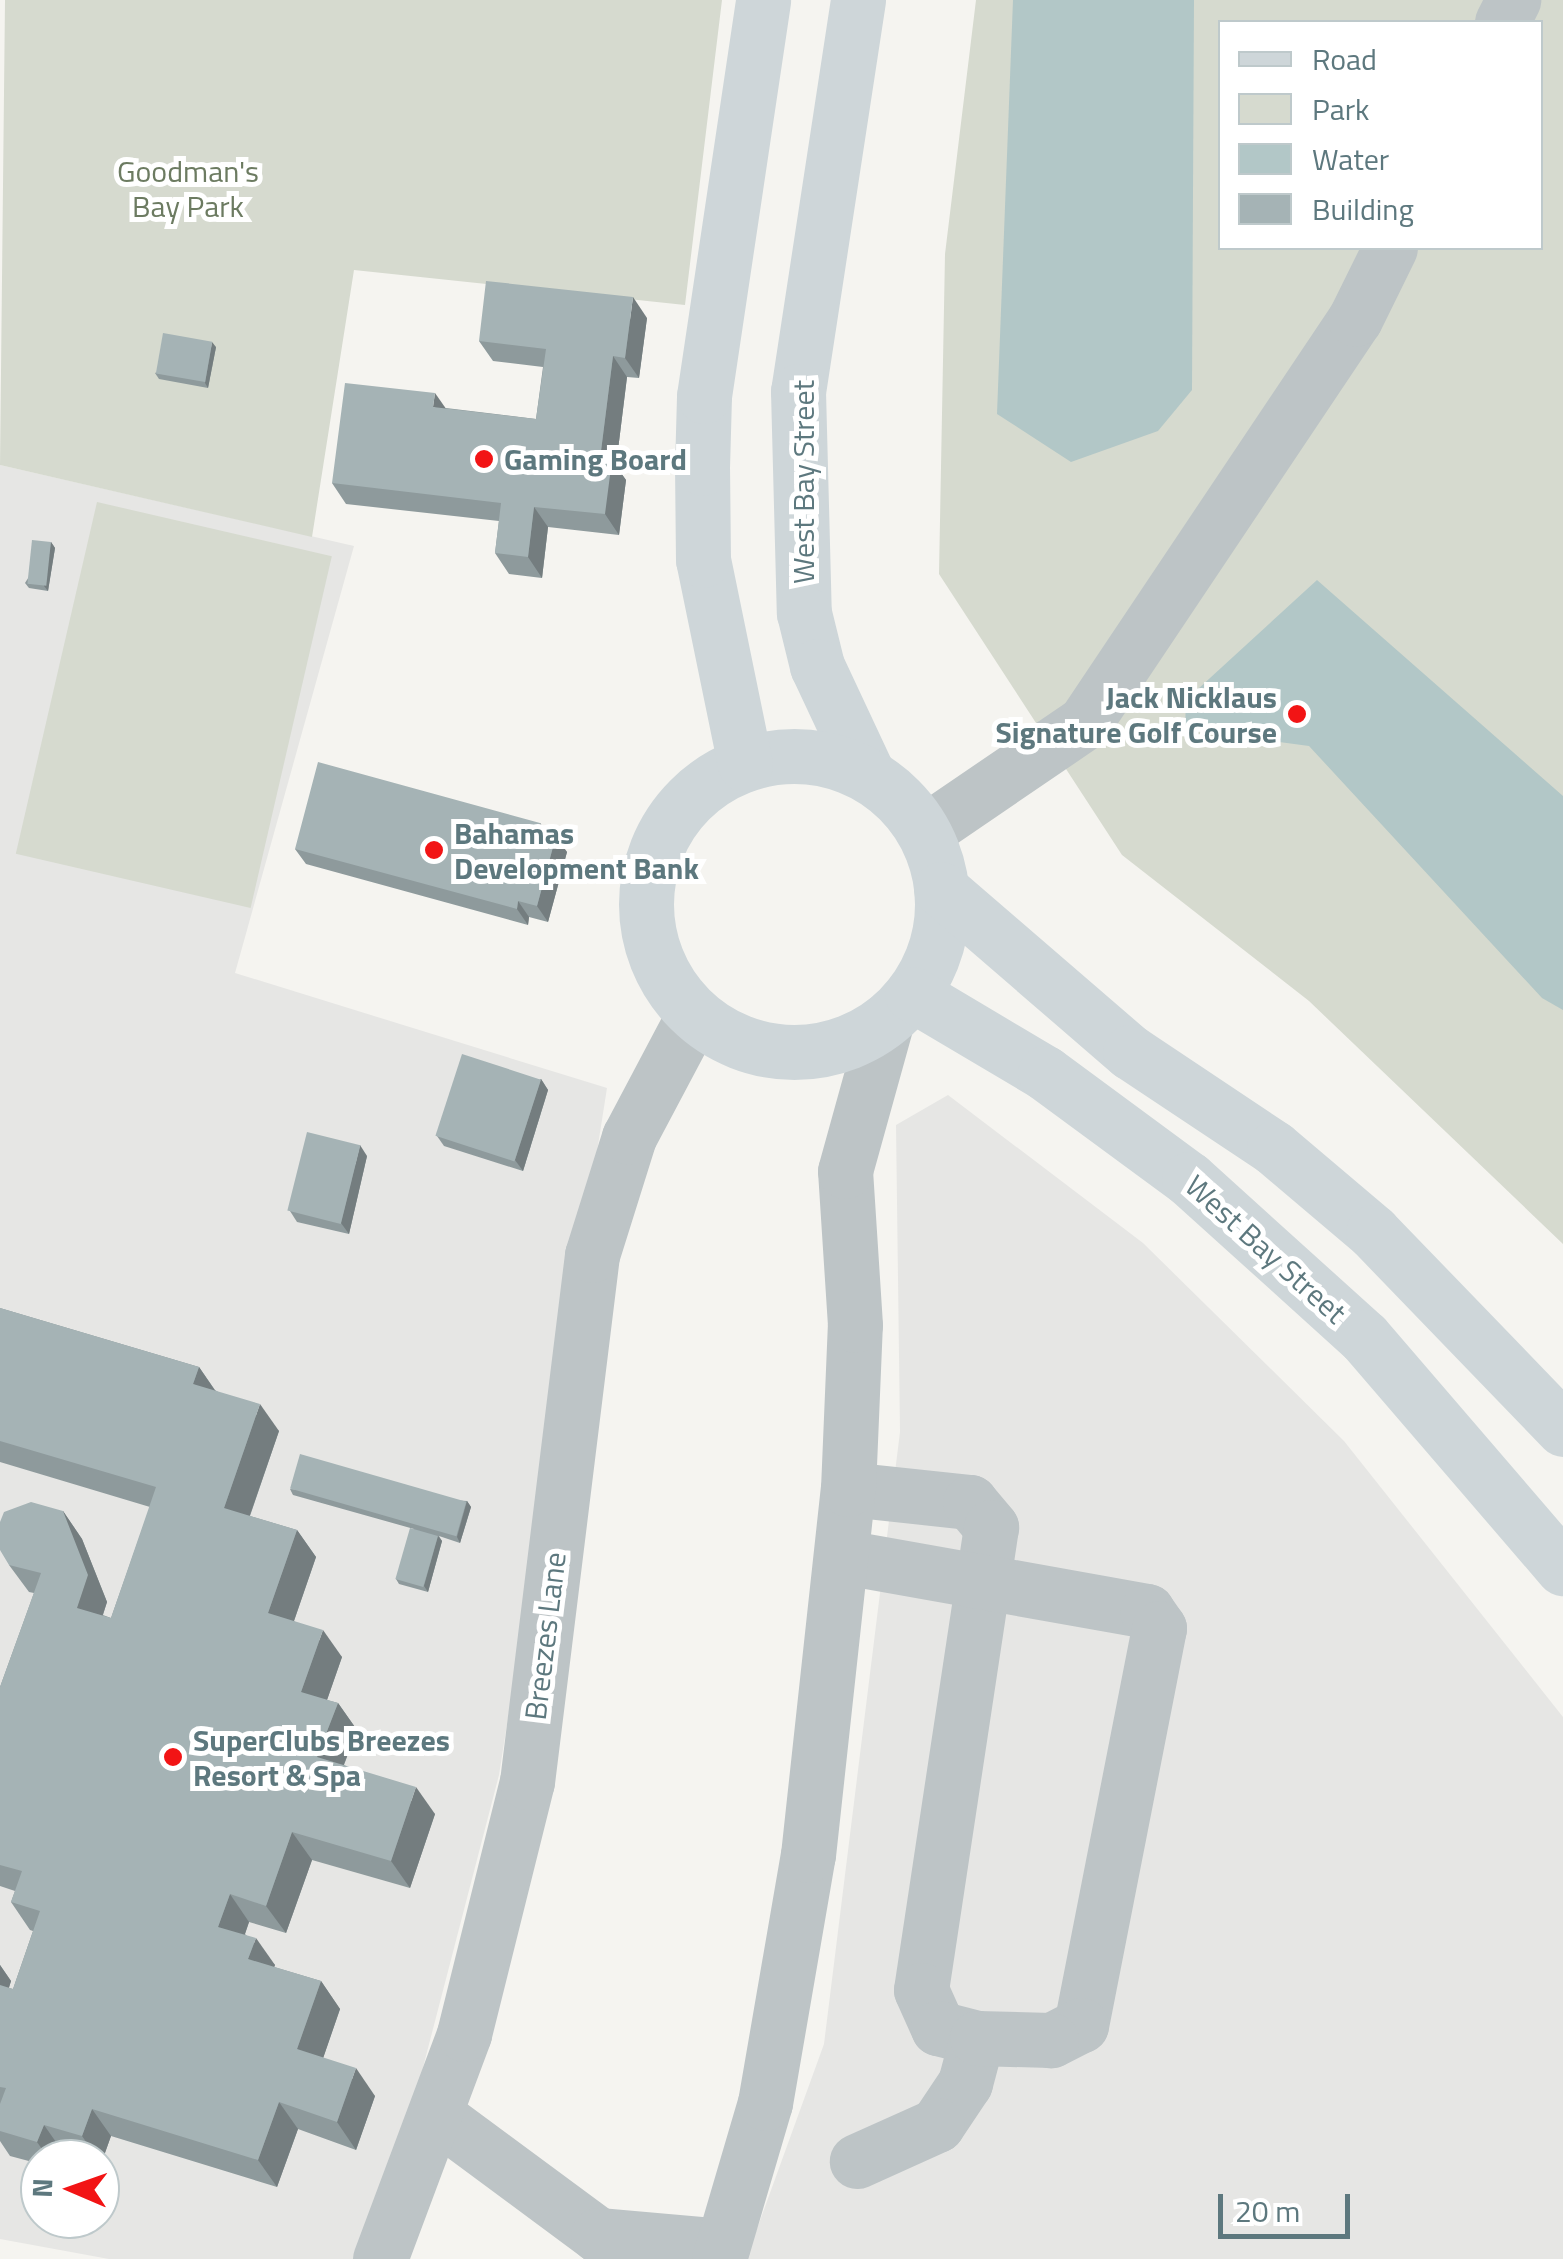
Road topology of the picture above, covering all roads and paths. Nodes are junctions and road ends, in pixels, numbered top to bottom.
1 (762, 0) edge
2 (858, 0) edge
3 (1389, 250) edge
4 (745, 764) junction
5 (868, 776) junction
6 (924, 832) junction
7 (942, 889) junction
8 (899, 1007) junction
9 (694, 1014) junction
10 (1563, 1429) edge
11 (848, 1489) junction
12 (844, 1557) junction
13 (1563, 1568) edge
14 (983, 1582) junction
15 (977, 2038) junction
16 (436, 2116) junction
17 (857, 2161) dead end
18 (721, 2253) edge
19 (380, 2259) edge

1 - 4 main road
2 - 5 main road, West Bay Street
3 - 6 lane
4 - 5 main road
4 - 9 main road
5 - 6 main road
6 - 7 main road
7 - 8 main road
7 - 10 main road
8 - 9 main road
8 - 11 lane
8 - 13 main road, West Bay Street
9 - 16 lane, Breezes Lane
11 - 12 lane
11 - 14 lane
12 - 14 lane
12 - 18 lane
14 - 15 lane
14 - 15 lane
15 - 17 lane
16 - 18 lane
16 - 19 lane, Breezes Lane

